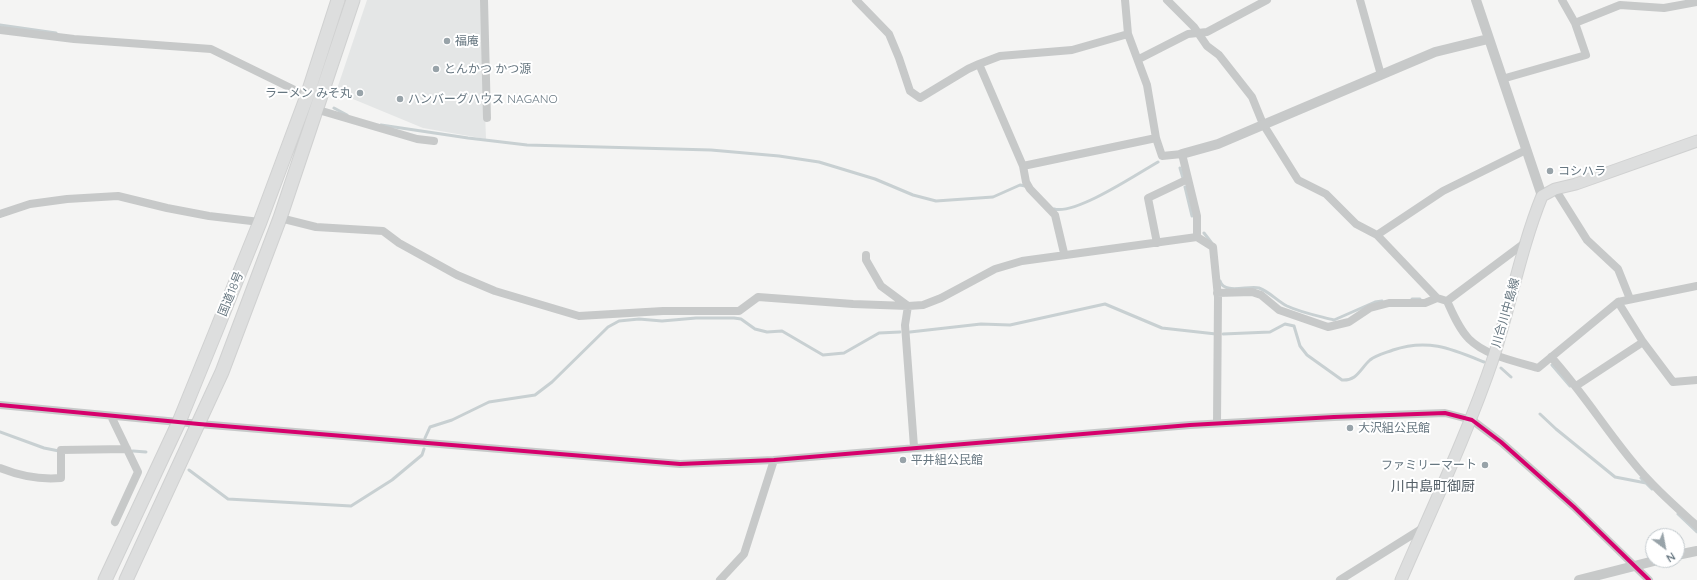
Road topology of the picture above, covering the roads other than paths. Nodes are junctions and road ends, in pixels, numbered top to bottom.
1 (338, 0) edge
2 (353, 0) edge
3 (484, 0) edge
4 (856, 0) edge
5 (1125, 0) edge
6 (1167, 0) edge
7 (1267, 0) edge
8 (1360, 0) edge
9 (1476, 0) edge
10 (1562, 0) edge
11 (1697, 2) edge
12 (1575, 23) junction
13 (0, 30) edge
14 (1128, 34) junction
15 (1198, 34) junction
16 (1488, 39) junction
17 (1138, 59) junction
18 (979, 64) junction
19 (1381, 75) junction
20 (1502, 80) junction
21 (307, 96) junction
22 (315, 109) junction
23 (487, 118) dead end
24 (1263, 124) junction
25 (1156, 138) junction
26 (434, 141) dead end
27 (1697, 141) edge
28 (1526, 150) junction
29 (1182, 154) junction
30 (1023, 166) junction
31 (1188, 179) junction
32 (1555, 189) junction
33 (1542, 196) junction
34 (0, 214) edge
35 (280, 218) junction
36 (260, 222) junction
37 (1377, 235) junction
38 (1197, 237) junction
39 (1526, 242) junction
40 (1158, 243) junction
41 (1064, 254) junction
42 (866, 255) dead end
43 (1697, 286) edge
44 (1217, 293) junction
45 (1437, 298) junction
46 (1630, 299) junction
47 (1447, 301) junction
48 (1618, 302) junction
49 (908, 306) junction
50 (1643, 342) junction
51 (1494, 354) junction
52 (1551, 357) junction
53 (1697, 380) edge
54 (1576, 386) junction
55 (0, 405) edge
56 (111, 416) junction
57 (1472, 420) junction
58 (179, 422) junction
59 (1218, 423) junction
60 (199, 424) junction
61 (914, 447) junction
62 (127, 449) junction
63 (774, 460) junction
64 (0, 468) edge
65 (115, 522) dead end
66 (1697, 526) edge
67 (1423, 528) junction
68 (1697, 550) edge
69 (1685, 553) edge
70 (1645, 563) edge
71 (1633, 566) junction
72 (105, 580) edge
73 (126, 580) edge
74 (720, 580) edge
75 (1340, 580) edge
76 (1401, 580) edge
77 (1578, 580) edge
78 (1649, 580) edge

1 - 21 highway, 国道18号
2 - 22 highway, 国道18号
3 - 23 street
4 - 18 street
5 - 14 street
6 - 15 street
7 - 15 street
8 - 19 street
9 - 16 street
10 - 12 street
11 - 12 street
12 - 20 street
13 - 21 street
14 - 17 street
14 - 18 street
15 - 17 street
15 - 24 street
16 - 19 street
16 - 20 street
17 - 25 street
18 - 30 street
19 - 24 street
20 - 28 street
21 - 36 highway, 国道18号
22 - 26 street
22 - 35 highway, 国道18号
24 - 29 street
24 - 37 street
25 - 29 street
25 - 30 street
27 - 32 main road
28 - 33 street
28 - 37 street
29 - 31 street
30 - 41 street
31 - 38 street
31 - 40 street
32 - 33 main road
32 - 46 street
33 - 39 main road, 川合川中島線
34 - 36 street
35 - 49 street
35 - 60 highway, 国道18号
36 - 58 highway, 国道18号
37 - 45 street
38 - 40 street
38 - 44 street
39 - 47 street
39 - 51 main road, 川合川中島線
40 - 41 street
41 - 49 street
42 - 49 street
43 - 46 street
44 - 45 street
44 - 59 street
45 - 47 street
46 - 48 street
47 - 51 street
48 - 50 street
48 - 52 street
49 - 61 street
50 - 53 street
50 - 54 street
51 - 52 street
51 - 57 main road, 川合川中島線
52 - 54 street
54 - 66 street
55 - 56 street
56 - 58 street
56 - 62 street
57 - 59 street
57 - 67 main road, 川合川中島線
57 - 71 street
58 - 60 street
58 - 72 highway, 国道18号
59 - 61 street
60 - 63 street
60 - 73 highway, 国道18号
61 - 63 street
62 - 64 street
62 - 65 street
63 - 74 street
67 - 75 street
67 - 76 main road, 川合川中島線
68 - 69 street
70 - 71 street
71 - 77 street
71 - 78 street

